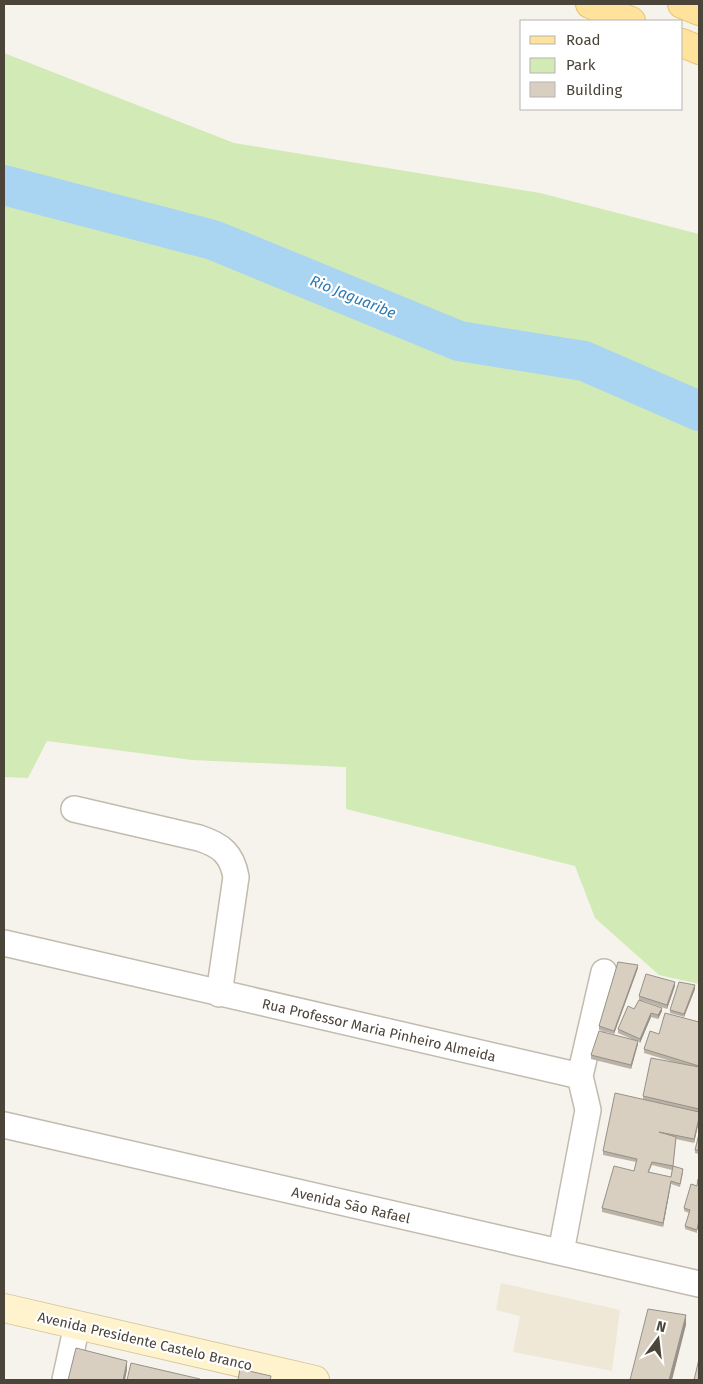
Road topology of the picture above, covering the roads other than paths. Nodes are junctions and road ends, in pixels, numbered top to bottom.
1 (590, 4) edge
2 (682, 4) edge
3 (699, 11) edge
4 (629, 20) edge
5 (683, 43) edge
6 (699, 50) edge
7 (74, 809) dead end
8 (4, 943) edge
9 (604, 972) dead end
10 (219, 994) junction
11 (580, 1076) junction
12 (4, 1125) edge
13 (561, 1252) junction
14 (699, 1284) edge
15 (4, 1308) edge
16 (77, 1325) junction
17 (65, 1380) edge
18 (315, 1380) edge

1 - 4 main road
2 - 3 main road
5 - 6 main road
7 - 10 street
8 - 10 street, Rua Professor Maria Pinheiro Almeida
9 - 11 street
10 - 11 street, Rua Professor Maria Pinheiro Almeida
11 - 13 street
12 - 13 street, Avenida São Rafael
13 - 14 street, Avenida São Rafael
15 - 16 main road, Avenida Presidente Castelo Branco
16 - 17 street
16 - 18 main road, Avenida Presidente Castelo Branco

